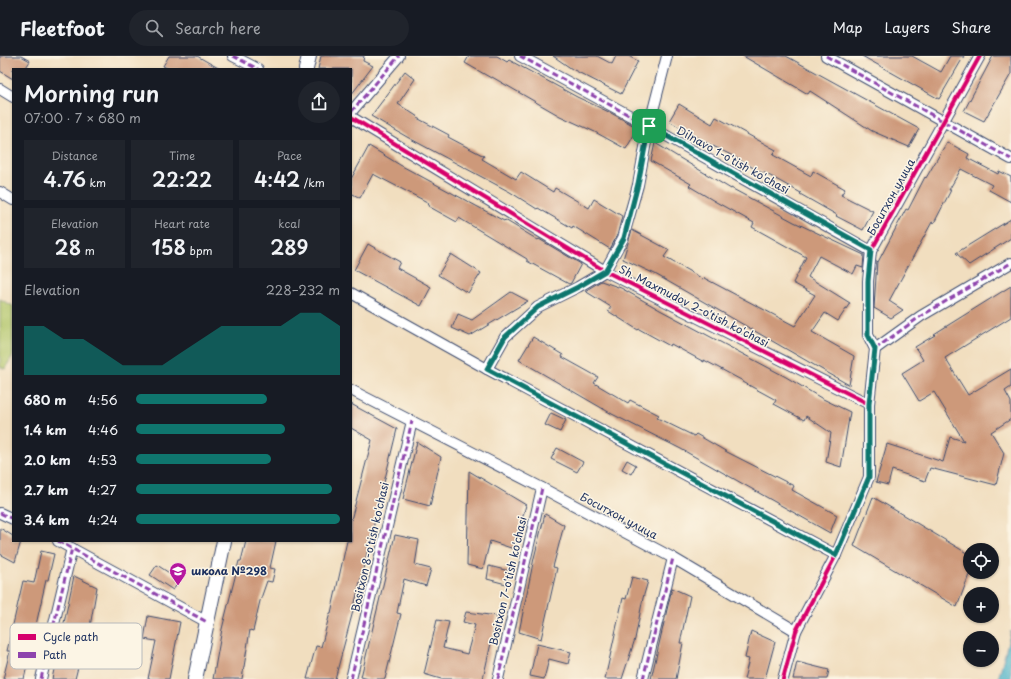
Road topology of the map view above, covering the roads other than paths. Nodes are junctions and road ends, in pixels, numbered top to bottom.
1 (233, 56) edge
2 (309, 56) edge
3 (399, 56) edge
4 (520, 56) edge
5 (667, 56) edge
6 (826, 56) edge
7 (980, 56) edge
8 (256, 68) edge
9 (306, 68) edge
10 (0, 89) edge
11 (12, 96) edge
12 (352, 111) edge
13 (352, 118) edge
14 (943, 121) junction
15 (649, 126) junction
16 (1011, 159) edge
17 (0, 192) edge
18 (12, 199) edge
19 (871, 250) junction
20 (1011, 263) edge
21 (605, 271) junction
22 (352, 294) edge
23 (875, 349) junction
24 (487, 369) junction
25 (352, 391) edge
26 (869, 404) junction
27 (412, 421) junction
28 (542, 488) junction
29 (0, 513) edge
30 (12, 519) edge
31 (60, 542) edge
32 (224, 542) edge
33 (72, 548) junction
34 (836, 555) junction
35 (673, 558) junction
36 (207, 622) junction
37 (54, 623) edge
38 (796, 631) junction
39 (43, 669) edge
40 (41, 679) edge
41 (195, 679) edge
42 (351, 679) edge
43 (498, 679) edge
44 (643, 679) edge
45 (783, 679) edge

1 - 8 street
2 - 9 street
3 - 12 street
4 - 15 street, Dilnavo 1-o'tish ko'chasi
5 - 15 street
6 - 14 street
7 - 14 street, Боситхон улица
10 - 11 street
13 - 21 street, Sh. Maxmudov 2-o'tish ko'chasi
14 - 16 street
14 - 19 street, Боситхон улица
15 - 19 street, Dilnavo 1-o'tish ko'chasi
15 - 21 street
17 - 18 street
19 - 23 street, Боситхон улица
20 - 23 street
21 - 24 street
21 - 26 street, Sh. Maxmudov 2-o'tish ko'chasi
22 - 24 street
23 - 26 street, Боситхон улица
24 - 34 street
25 - 27 street, Боситхон улица
26 - 34 street, Боситхон улица
27 - 28 street, Боситхон улица
27 - 42 street, Bositxon 8-o'tish ko'chasi
28 - 35 street, Боситхон улица
28 - 43 street, Bositxon 7-o'tish ko'chasi
29 - 30 street
31 - 33 street
32 - 36 street
33 - 36 street
33 - 37 street
34 - 38 street, Боситхон улица
35 - 38 street, Боситхон улица
35 - 44 street
36 - 41 street
38 - 45 street
39 - 40 street

